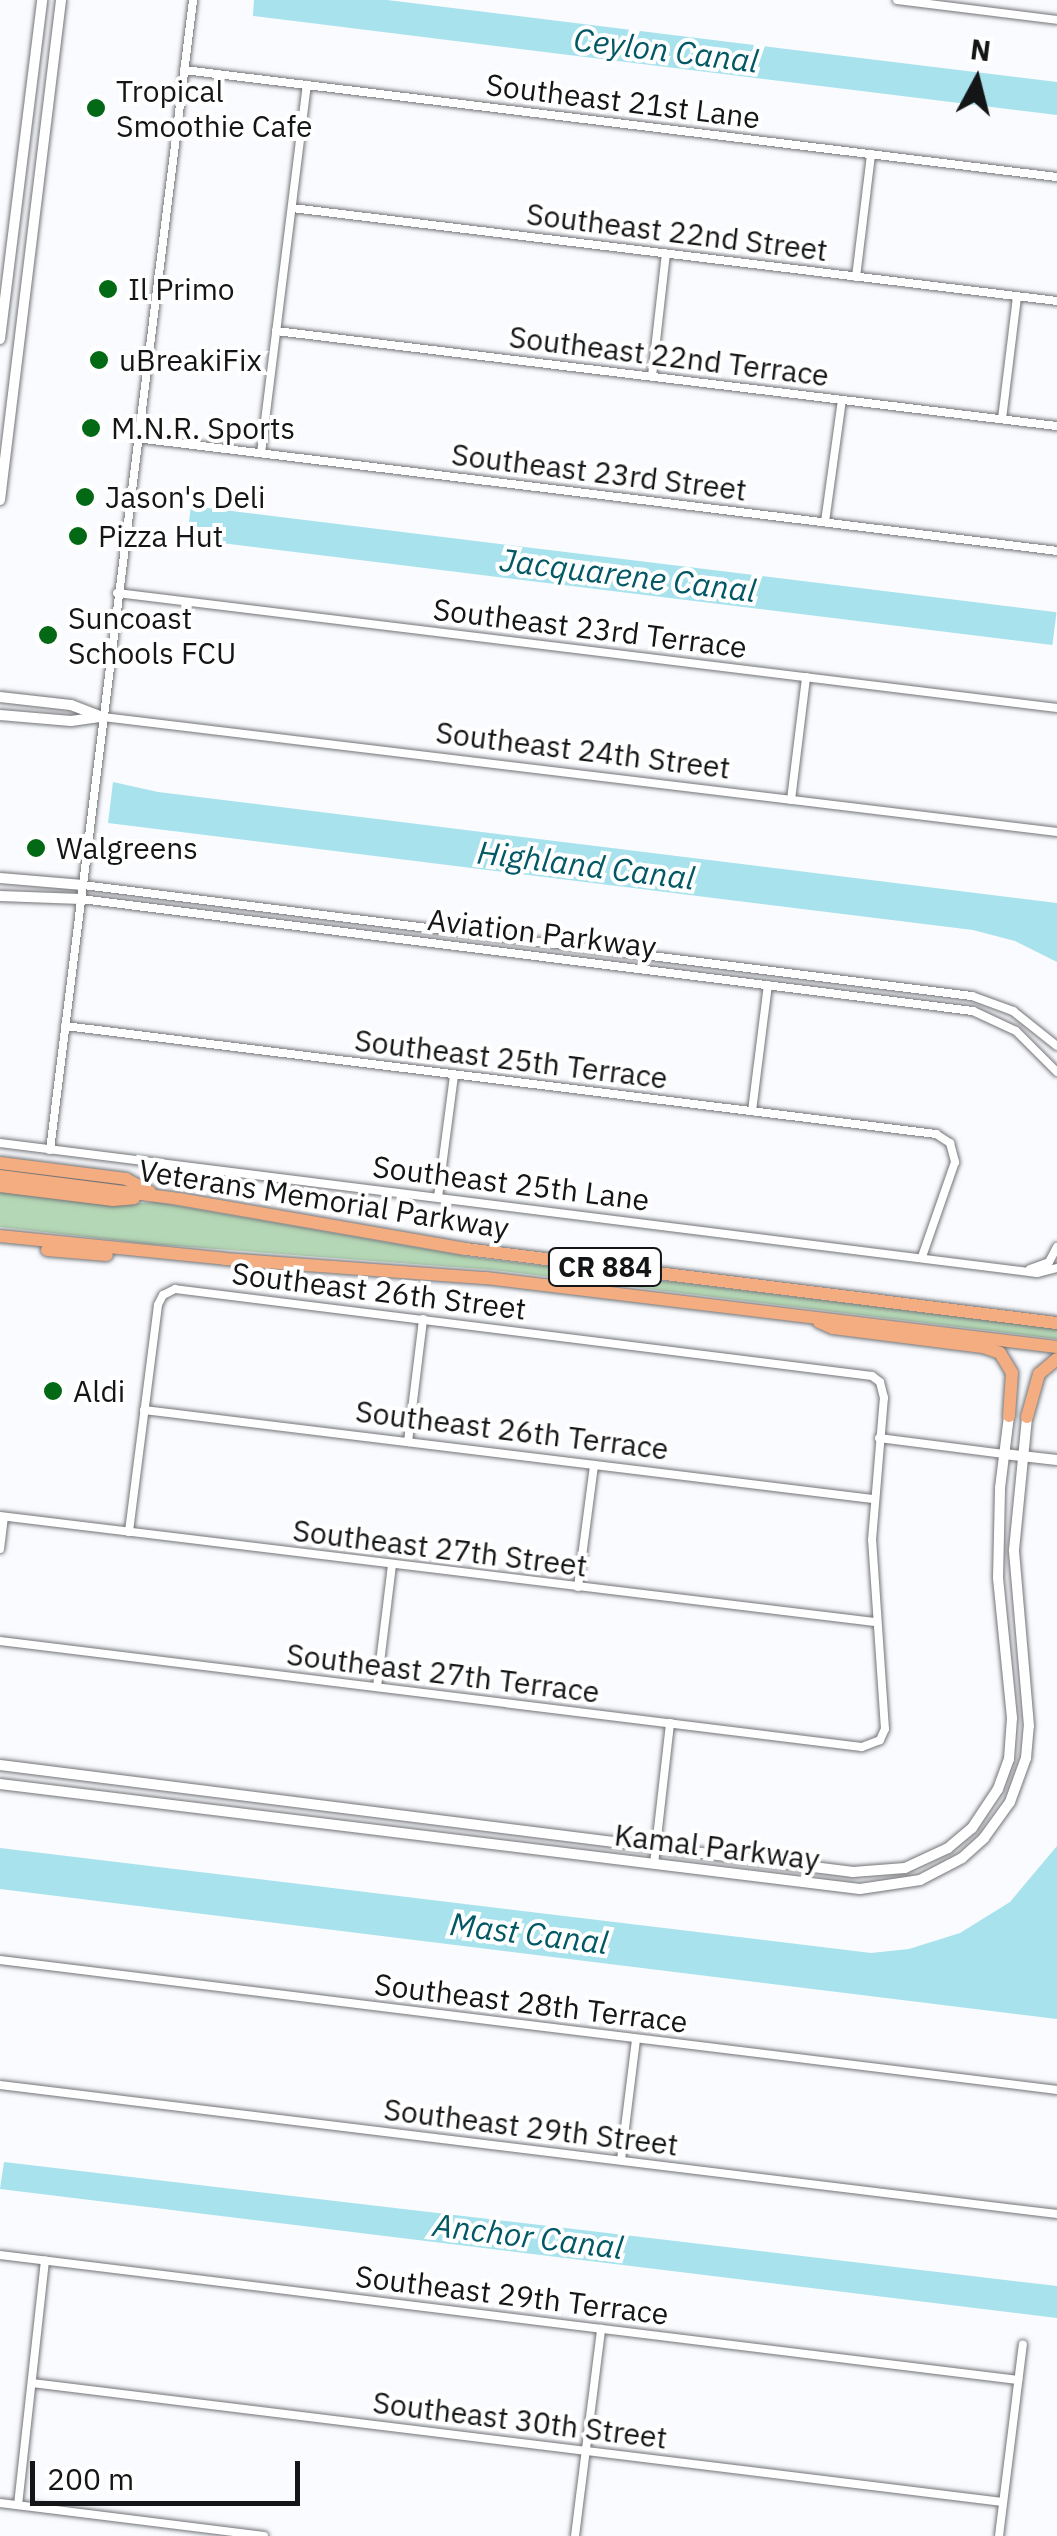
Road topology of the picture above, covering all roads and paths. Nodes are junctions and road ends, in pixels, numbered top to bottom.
1 (42, 0) edge
2 (62, 0) edge
3 (192, 0) edge
4 (897, 0) edge
5 (1057, 20) edge
6 (184, 70) junction
7 (307, 85) junction
8 (871, 154) junction
9 (1057, 177) edge
10 (292, 208) junction
11 (666, 254) junction
12 (856, 277) junction
13 (1017, 296) junction
14 (1057, 302) edge
15 (2, 313) edge
16 (276, 331) junction
17 (0, 340) edge
18 (652, 376) junction
19 (842, 400) junction
20 (1002, 419) junction
21 (1057, 426) edge
22 (136, 438) junction
23 (261, 453) junction
24 (0, 500) edge
25 (825, 522) junction
26 (1057, 550) edge
27 (116, 594) junction
28 (806, 677) junction
29 (0, 697) edge
30 (1057, 708) edge
31 (0, 715) edge
32 (102, 716) junction
33 (792, 800) junction
34 (1057, 832) edge
35 (0, 878) edge
36 (83, 886) junction
37 (0, 896) edge
38 (81, 900) junction
39 (770, 971) junction
40 (768, 986) junction
41 (65, 1026) junction
42 (1057, 1046) edge
43 (1057, 1072) edge
44 (454, 1075) junction
45 (752, 1111) junction
46 (0, 1143) edge
47 (50, 1150) junction
48 (0, 1163) edge
49 (0, 1176) edge
50 (0, 1186) edge
51 (156, 1196) junction
52 (438, 1197) junction
53 (0, 1236) edge
54 (0, 1244) edge
55 (1057, 1248) edge
56 (168, 1254) junction
57 (922, 1257) junction
58 (1057, 1268) edge
59 (1016, 1270) junction
60 (802, 1316) junction
61 (422, 1320) junction
62 (1057, 1323) edge
63 (1057, 1347) edge
64 (1057, 1359) edge
65 (144, 1410) junction
66 (1010, 1416) joint
67 (1027, 1417) joint
68 (879, 1438) junction
69 (408, 1442) junction
70 (1004, 1454) junction
71 (1022, 1456) junction
72 (1057, 1460) edge
73 (594, 1465) junction
74 (874, 1499) junction
75 (2, 1516) edge
76 (129, 1532) junction
77 (0, 1549) edge
78 (392, 1565) junction
79 (578, 1588) junction
80 (875, 1622) junction
81 (0, 1641) edge
82 (378, 1687) junction
83 (670, 1723) junction
84 (0, 1765) edge
85 (0, 1784) edge
86 (656, 1848) junction
87 (654, 1864) junction
88 (0, 1960) edge
89 (636, 2039) junction
90 (0, 2085) edge
91 (1057, 2090) edge
92 (621, 2160) junction
93 (1057, 2214) edge
94 (0, 2255) edge
95 (44, 2260) junction
96 (601, 2328) junction
97 (1023, 2344) dead end
98 (1018, 2380) junction
99 (32, 2383) junction
100 (586, 2451) junction
101 (1004, 2502) junction
102 (0, 2503) edge
103 (18, 2505) junction
104 (264, 2536) edge
105 (575, 2536) edge
106 (1000, 2536) edge

1 - 15 street
2 - 24 street
3 - 6 street
4 - 5 street
6 - 7 street, Southeast 21st Lane
6 - 22 street
7 - 8 street, Southeast 21st Lane
7 - 10 street
8 - 9 street, Southeast 21st Lane
8 - 12 street
10 - 11 street, Southeast 22nd Street
10 - 16 street
11 - 12 street, Southeast 22nd Street
11 - 18 street
12 - 13 street, Southeast 22nd Street
13 - 14 street, Southeast 22nd Street
13 - 20 street
15 - 17 street
16 - 18 street, Southeast 22nd Terrace
16 - 23 street
18 - 19 street, Southeast 22nd Terrace
19 - 20 street, Southeast 22nd Terrace
19 - 25 street
20 - 21 street, Southeast 22nd Terrace
22 - 23 street, Southeast 23rd Street
22 - 27 street
23 - 25 street, Southeast 23rd Street
25 - 26 street, Southeast 23rd Street
27 - 28 street, Southeast 23rd Terrace
27 - 32 street
28 - 30 street, Southeast 23rd Terrace
28 - 33 street
29 - 32 street, Southeast 24th Street
31 - 32 street, Southeast 24th Street
32 - 33 street, Southeast 24th Street
32 - 36 street
33 - 34 street, Southeast 24th Street
35 - 36 street, Aviation Parkway
36 - 38 street
36 - 39 street, Aviation Parkway
37 - 38 street, Aviation Parkway
38 - 40 street, Aviation Parkway
38 - 41 street
39 - 40 street
39 - 42 street, Aviation Parkway
40 - 43 street, Aviation Parkway
40 - 45 street
41 - 44 street, Southeast 25th Terrace
41 - 47 street
44 - 45 street, Southeast 25th Terrace
44 - 52 street
45 - 57 street, Southeast 25th Terrace
46 - 47 street, Southeast 25th Lane
47 - 52 street, Southeast 25th Lane
48 - 51 highway
49 - 51 highway, Veterans Memorial Parkway / CR 884
50 - 51 highway
51 - 62 highway, Veterans Memorial Parkway / CR 884
52 - 57 street, Southeast 25th Lane
53 - 56 highway, Veterans Memorial Parkway / CR 884
54 - 56 highway
55 - 59 street
56 - 60 highway, Veterans Memorial Parkway / CR 884
57 - 59 street, Southeast 25th Lane
58 - 59 street
60 - 63 highway, Veterans Memorial Parkway / CR 884
60 - 66 highway
61 - 65 street, Southeast 26th Street
61 - 68 street, Southeast 26th Street
61 - 69 street
64 - 67 highway
65 - 69 street, Southeast 26th Terrace
65 - 76 street
66 - 70 street, Kamal Parkway
67 - 71 street, Kamal Parkway
68 - 70 street
68 - 74 street
69 - 73 street, Southeast 26th Terrace
70 - 71 street
70 - 86 street, Kamal Parkway
71 - 72 street
71 - 87 street, Kamal Parkway
73 - 74 street, Southeast 26th Terrace
73 - 79 street
74 - 80 street
75 - 76 street, Southeast 27th Street
75 - 77 street
76 - 78 street, Southeast 27th Street
78 - 79 street, Southeast 27th Street
78 - 82 street
79 - 80 street, Southeast 27th Street
80 - 83 street, Southeast 27th Terrace
81 - 82 street, Southeast 27th Terrace
82 - 83 street, Southeast 27th Terrace
83 - 86 street
84 - 86 street, Kamal Parkway
85 - 87 street, Kamal Parkway
86 - 87 street
88 - 89 street, Southeast 28th Terrace
89 - 91 street, Southeast 28th Terrace
89 - 92 street
90 - 92 street, Southeast 29th Street
92 - 93 street, Southeast 29th Street
94 - 95 street, Southeast 29th Terrace
95 - 96 street, Southeast 29th Terrace
95 - 99 street
96 - 98 street, Southeast 29th Terrace
96 - 100 street
97 - 98 street
98 - 101 street
99 - 100 street, Southeast 30th Street
99 - 103 street
100 - 101 street, Southeast 30th Street
100 - 105 street
101 - 106 street
102 - 103 street
103 - 104 street

